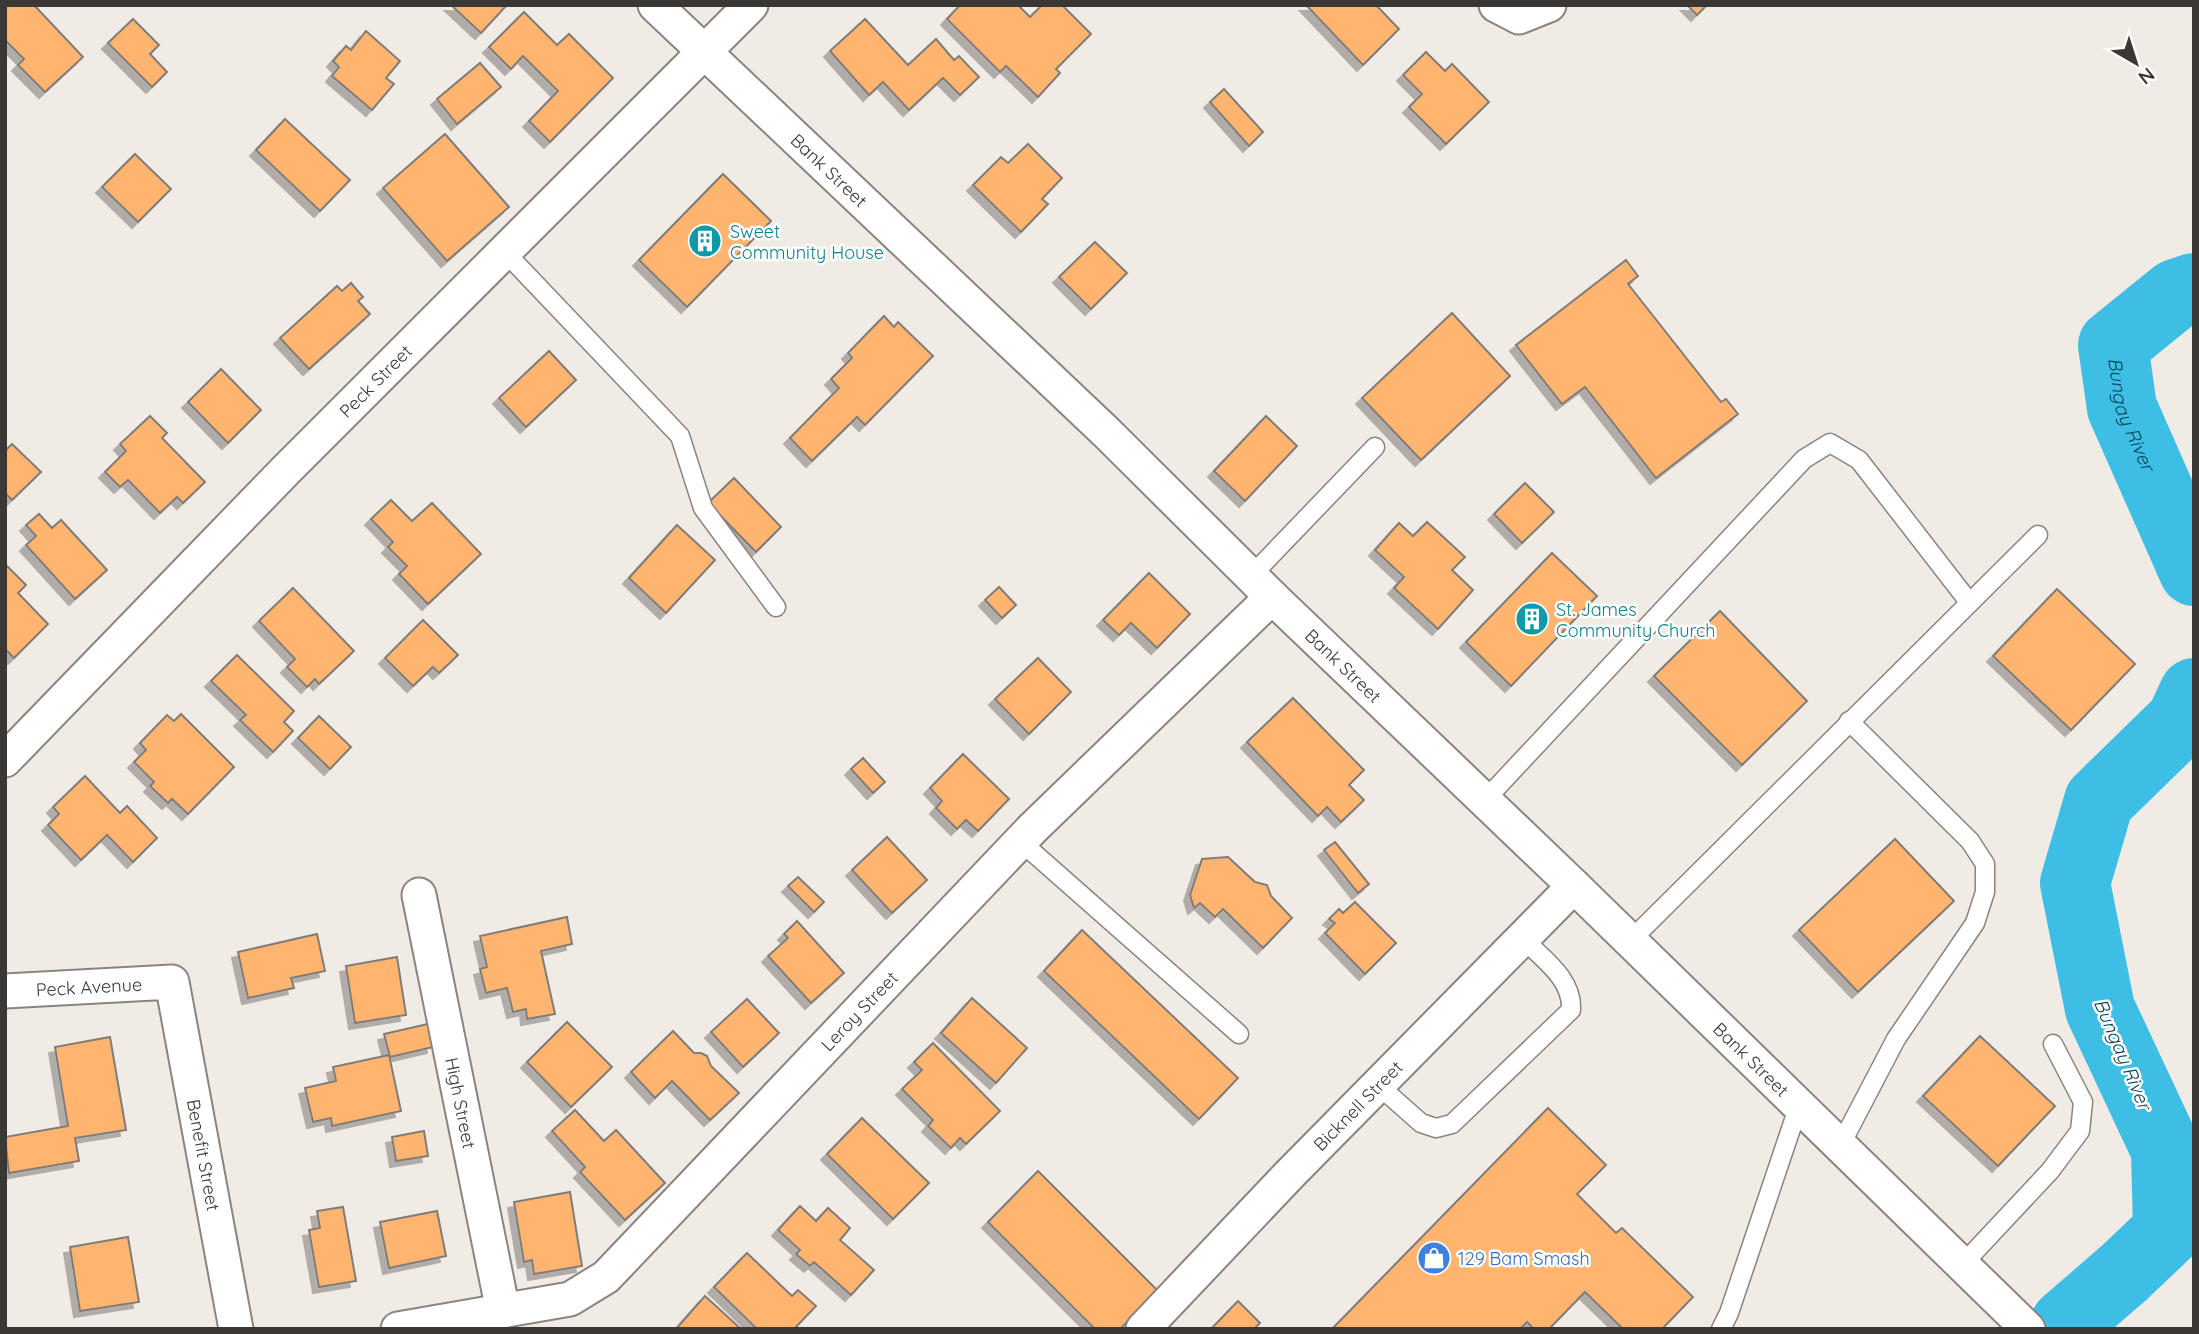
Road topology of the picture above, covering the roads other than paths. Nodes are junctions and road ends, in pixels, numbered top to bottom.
1 (655, 5) edge
2 (751, 5) edge
3 (1496, 5) edge
4 (1541, 9) edge
5 (704, 53) junction
6 (504, 251) junction
7 (1375, 447) dead end
8 (2038, 535) dead end
9 (1261, 586) junction
10 (1969, 603) junction
11 (776, 607) dead end
12 (1849, 721) junction
13 (12, 741) edge
14 (1485, 800) junction
15 (1020, 841) junction
16 (1574, 886) junction
17 (419, 895) dead end
18 (1522, 938) junction
19 (1630, 941) junction
20 (172, 982) joint
21 (5, 991) edge
22 (1238, 1034) dead end
23 (2053, 1044) dead end
24 (1378, 1085) junction
25 (1799, 1105) junction
26 (1840, 1146) junction
27 (1962, 1265) junction
28 (503, 1311) junction
29 (236, 1329) edge
30 (398, 1329) edge
31 (1143, 1329) edge
32 (1721, 1329) edge
33 (2028, 1329) edge

1 - 5 street, Bank Street
2 - 5 street, Peck Street
3 - 4 street
5 - 6 street, Peck Street
5 - 9 street, Bank Street
6 - 11 lane
6 - 13 street, Peck Street
7 - 9 lane
8 - 10 lane
9 - 14 street, Bank Street
9 - 15 street, Leroy Street
10 - 12 lane
10 - 14 lane
12 - 19 lane
12 - 26 lane
14 - 16 street, Bank Street
15 - 22 lane
15 - 28 street, Leroy Street
16 - 18 street, Bicknell Street
16 - 19 street, Bank Street
17 - 28 street, High Street
18 - 24 street, Bicknell Street
18 - 24 lane
19 - 25 street, Bank Street
20 - 21 street, Peck Avenue
20 - 29 street, Benefit Street
23 - 27 lane
24 - 31 street, Bicknell Street
25 - 26 street, Bank Street
25 - 32 lane
26 - 27 street, Bank Street
27 - 33 street, Bank Street
28 - 30 street, Leroy Street

